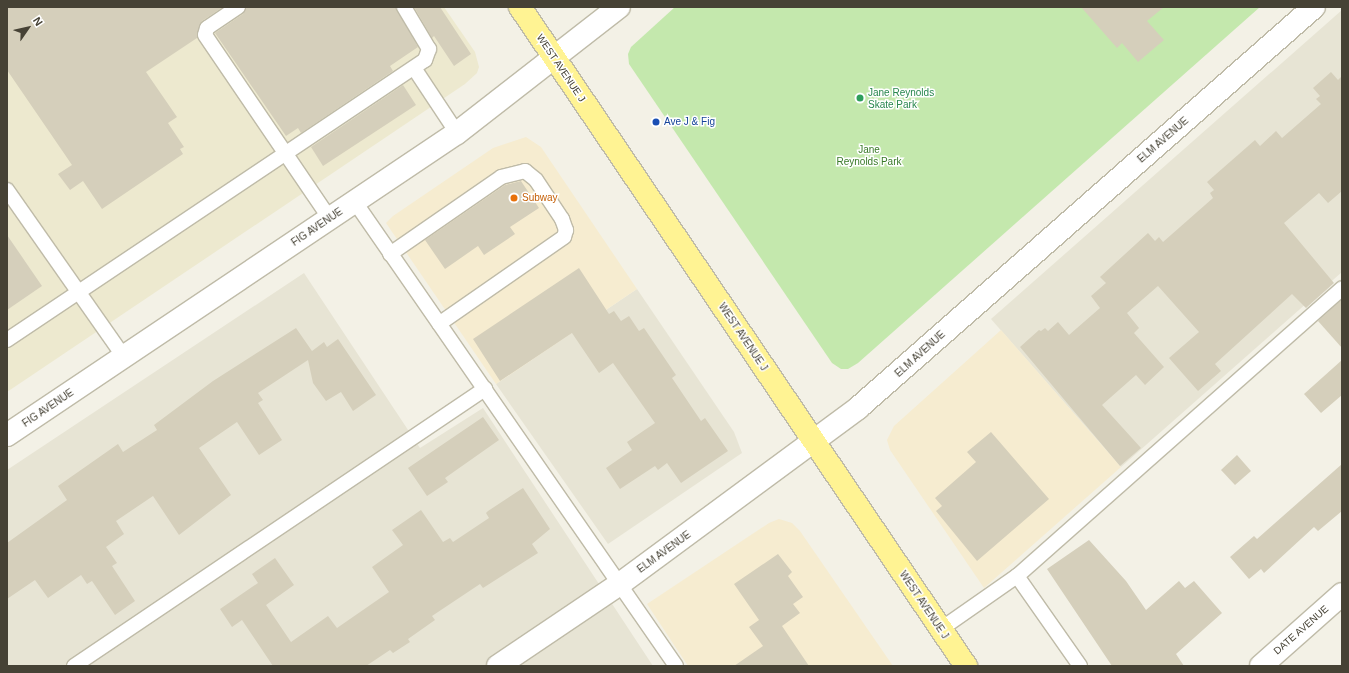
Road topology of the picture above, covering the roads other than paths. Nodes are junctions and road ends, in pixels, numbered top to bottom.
1 (238, 7) edge
2 (404, 7) edge
3 (520, 7) edge
4 (619, 7) edge
5 (1314, 7) edge
6 (555, 59) junction
7 (414, 68) junction
8 (457, 133) junction
9 (285, 154) junction
10 (7, 190) edge
11 (355, 202) junction
12 (330, 219) junction
13 (390, 254) junction
14 (1342, 288) edge
15 (78, 293) junction
16 (439, 324) junction
17 (7, 340) edge
18 (124, 357) junction
19 (485, 390) junction
20 (7, 435) edge
21 (813, 443) junction
22 (1017, 576) junction
23 (621, 583) junction
24 (1342, 594) edge
25 (941, 629) junction
26 (74, 666) edge
27 (498, 666) edge
28 (676, 666) edge
29 (966, 666) edge
30 (1080, 666) edge
31 (1261, 666) edge

1 - 9 lane
2 - 7 lane
3 - 6 main road, WEST AVENUE J
4 - 6 street, FIG AVENUE
5 - 21 street, ELM AVENUE
6 - 8 street, FIG AVENUE
6 - 21 main road, WEST AVENUE J
7 - 8 lane
7 - 9 lane
8 - 11 street, FIG AVENUE
9 - 12 lane
9 - 15 lane
10 - 15 lane
11 - 12 street, FIG AVENUE
11 - 13 lane
12 - 18 street, FIG AVENUE
13 - 16 lane
13 - 16 lane
14 - 22 lane
15 - 17 lane
15 - 18 lane
16 - 19 lane
18 - 20 street, FIG AVENUE
19 - 23 lane
19 - 26 lane
21 - 23 street, ELM AVENUE
21 - 25 main road, WEST AVENUE J
22 - 25 lane
22 - 30 lane
23 - 27 street, ELM AVENUE
23 - 28 lane
24 - 31 street, DATE AVENUE
25 - 29 main road, WEST AVENUE J

